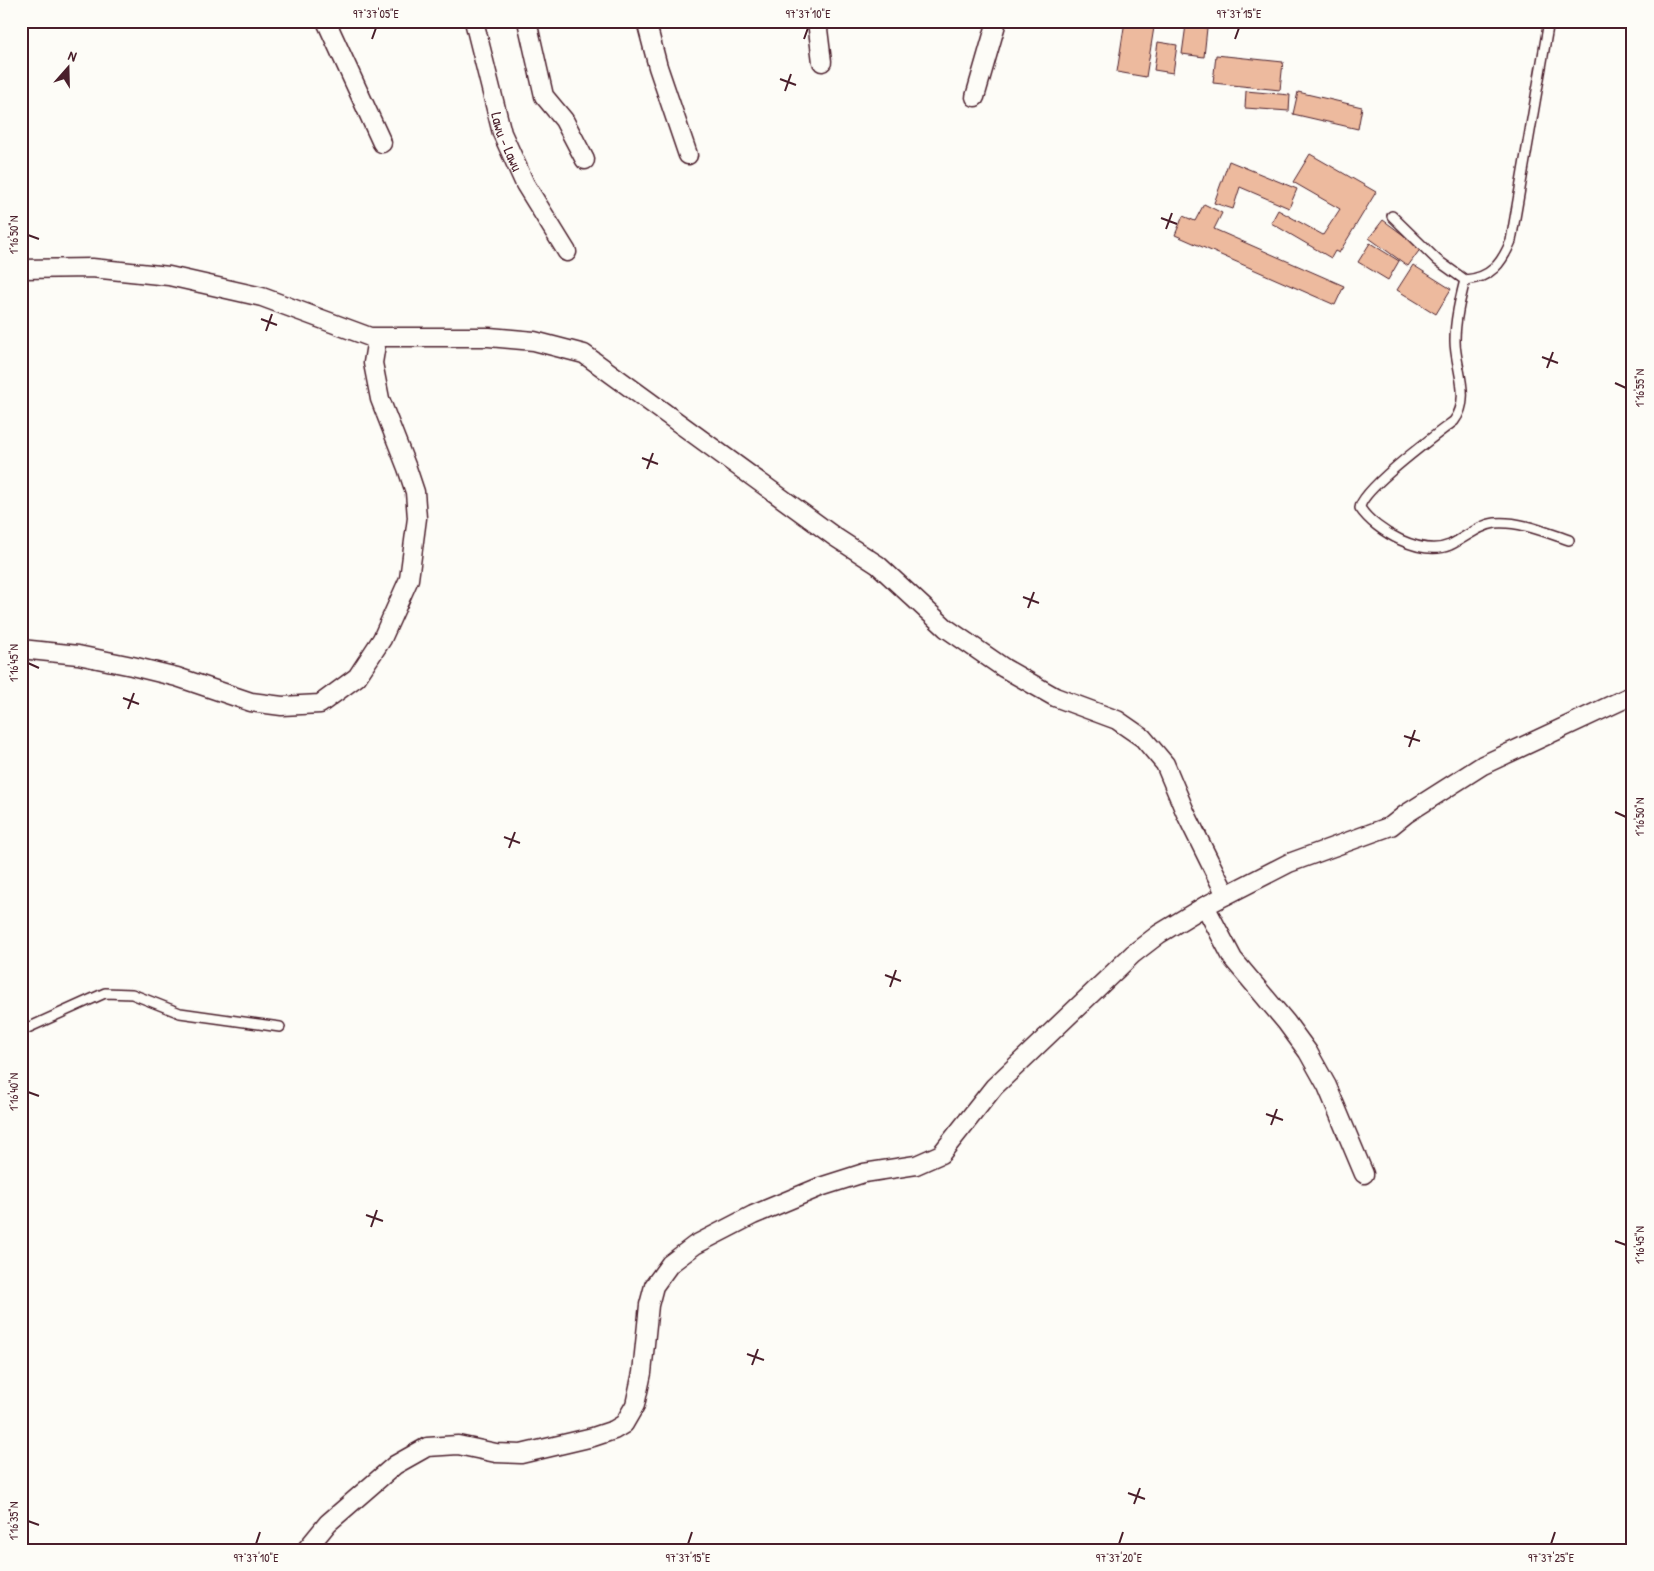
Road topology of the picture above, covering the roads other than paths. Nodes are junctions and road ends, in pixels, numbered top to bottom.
1 (326, 21) edge
2 (474, 21) edge
3 (527, 21) edge
4 (646, 21) edge
5 (817, 21) edge
6 (996, 21) edge
7 (1549, 21) edge
8 (822, 62) dead end
9 (975, 97) dead end
10 (382, 143) dead end
11 (688, 155) dead end
12 (585, 160) dead end
13 (1392, 216) dead end
14 (567, 252) dead end
15 (21, 269) edge
16 (1465, 280) junction
17 (377, 338) junction
18 (1569, 540) dead end
19 (21, 649) edge
20 (1633, 695) edge
21 (1226, 895) junction
22 (1205, 906) junction
23 (280, 1027) dead end
24 (21, 1031) edge
25 (1364, 1174) dead end
26 (306, 1550) edge

1 - 10 street
2 - 14 street, Lawu - Lawu
3 - 12 street
4 - 11 street
5 - 8 street
6 - 9 street
7 - 16 lane
13 - 16 lane
15 - 17 street
16 - 18 lane
17 - 19 street
17 - 21 street
20 - 21 street
21 - 22 street
22 - 25 street
22 - 26 street
23 - 24 lane

